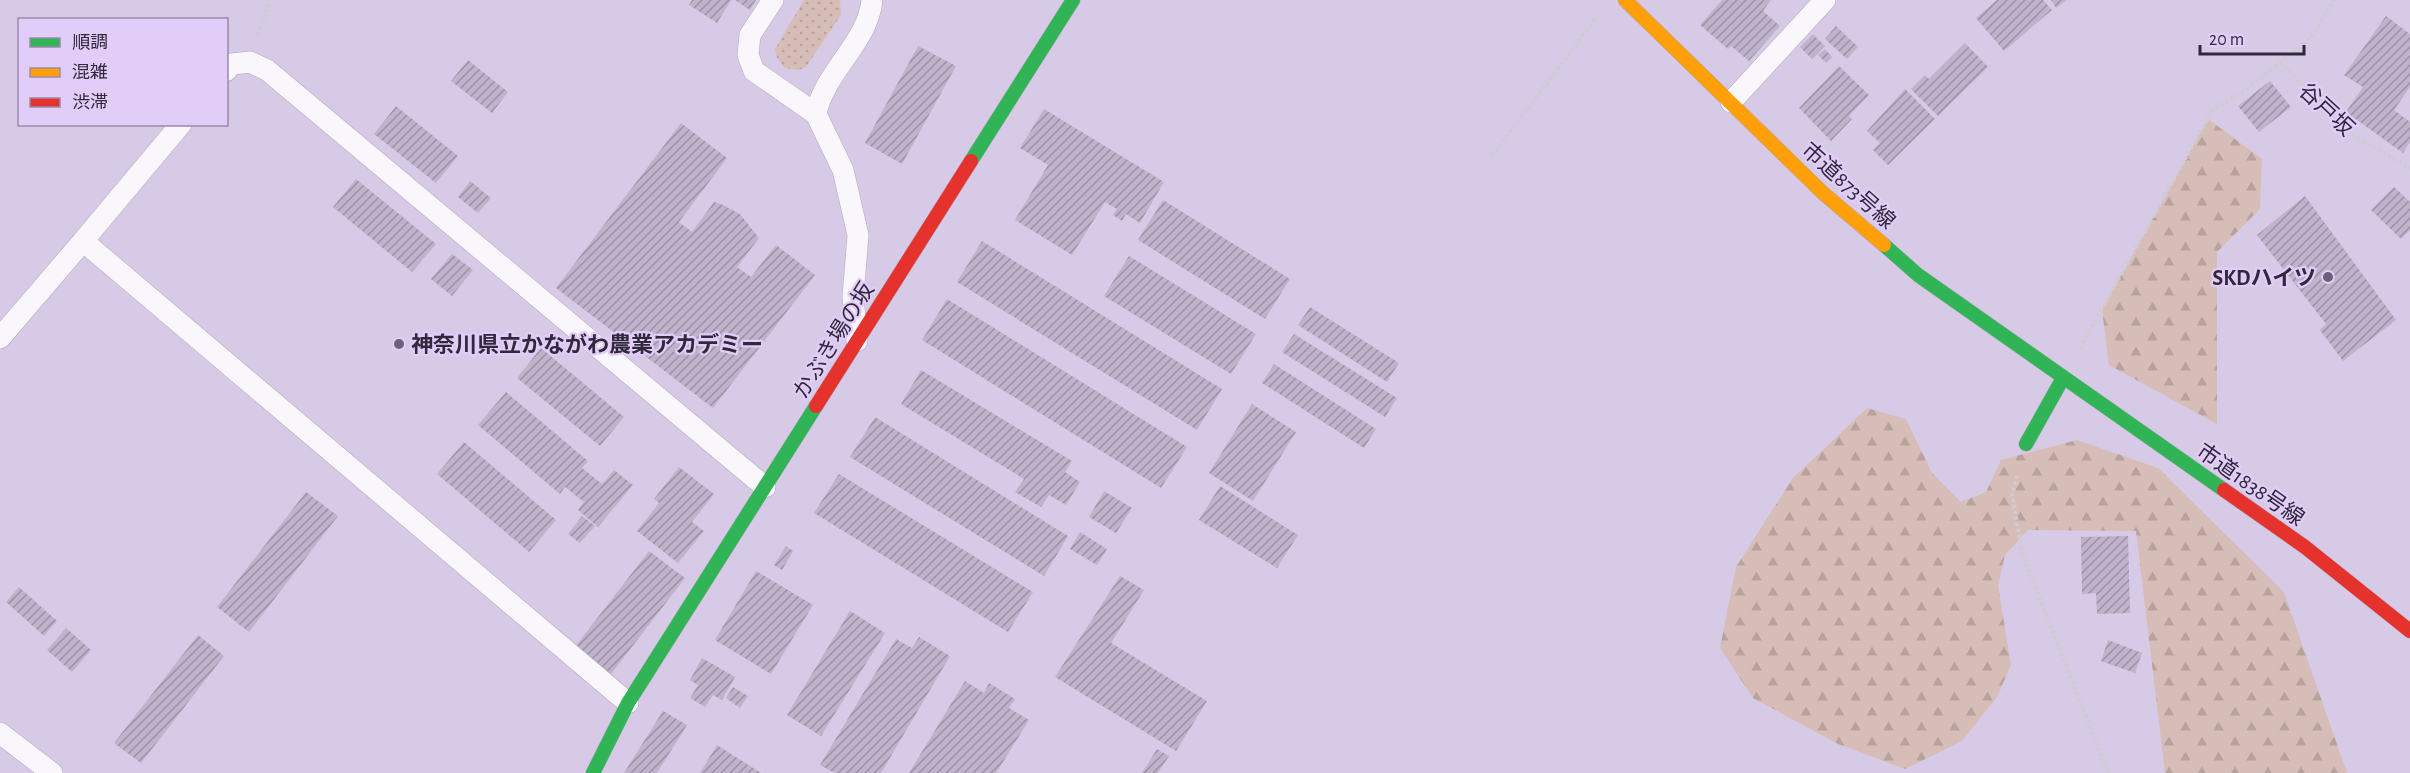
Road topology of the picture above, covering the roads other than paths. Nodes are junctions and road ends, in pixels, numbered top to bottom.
1 (773, 0) edge
2 (872, 0) edge
3 (1073, 0) edge
4 (1625, 0) edge
5 (1825, 0) edge
6 (228, 69) edge
7 (1731, 102) junction
8 (816, 114) junction
9 (179, 126) edge
10 (83, 241) junction
11 (0, 338) edge
12 (857, 342) junction
13 (2063, 378) junction
14 (2026, 444) road end
15 (765, 487) junction
16 (2410, 631) edge
17 (628, 703) junction
18 (0, 733) edge
19 (52, 773) edge
20 (593, 773) edge

1 - 8 lane
2 - 8 lane
3 - 12 street, かぶき場の坂
4 - 7 street, 市道873号線
5 - 7 lane
6 - 15 lane
7 - 13 street, 市道873号線
8 - 12 lane
9 - 10 lane
10 - 11 lane
10 - 17 lane
12 - 15 street, かぶき場の坂
13 - 14 street
13 - 16 street, 市道1838号線
15 - 17 street, かぶき場の坂
17 - 20 street, かぶき場の坂
18 - 19 lane

